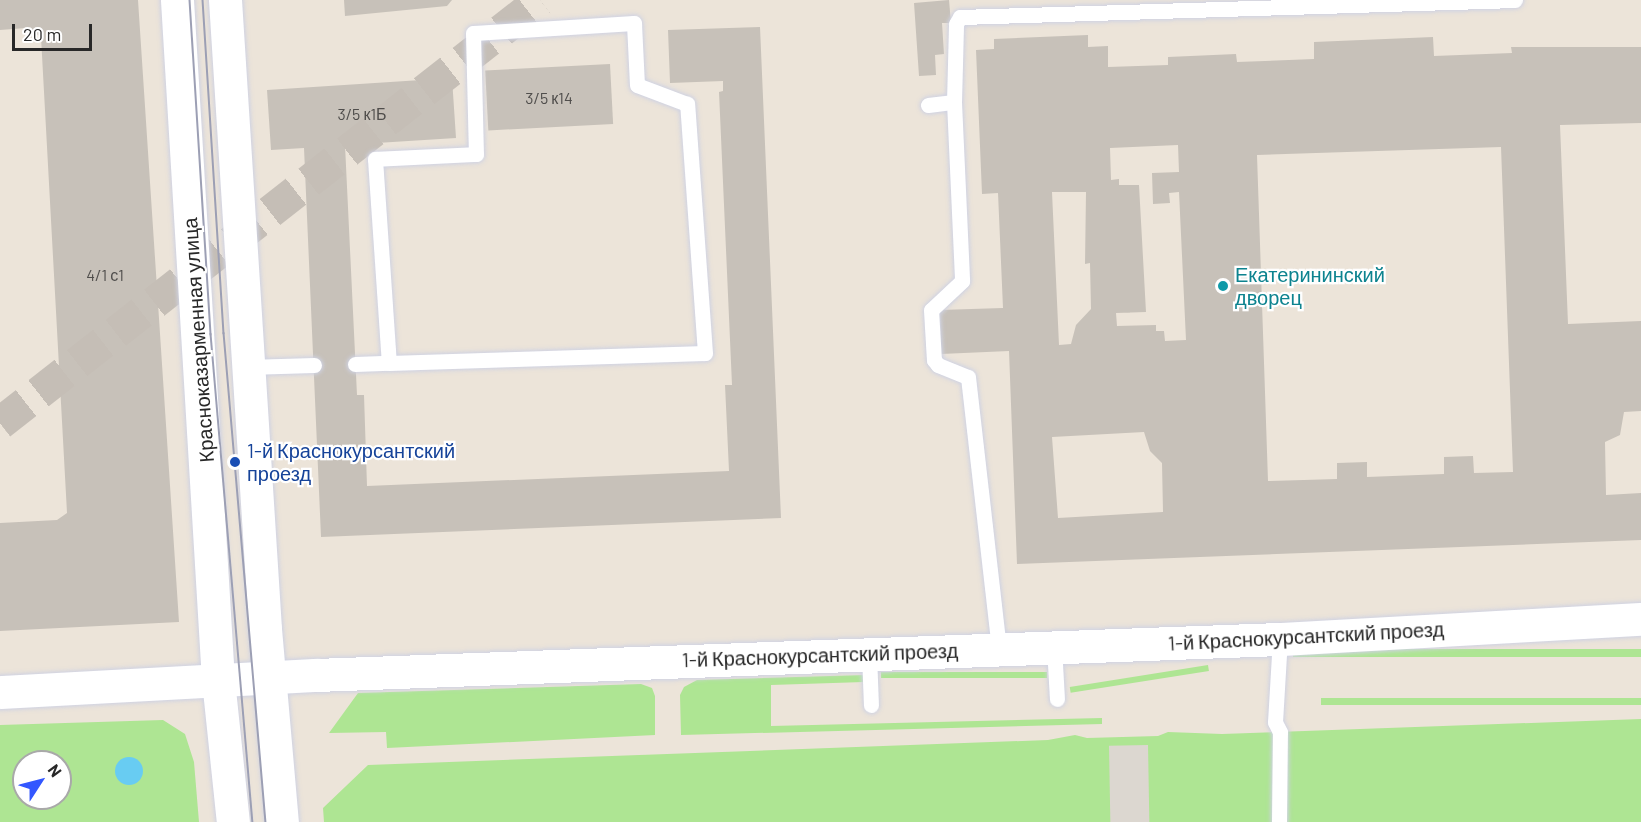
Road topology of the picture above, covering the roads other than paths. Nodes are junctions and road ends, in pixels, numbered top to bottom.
1 (177, 0) edge
2 (225, 0) edge
3 (1515, 0) edge
4 (954, 102) junction
5 (928, 105) dead end
6 (389, 363) junction
7 (355, 364) dead end
8 (314, 365) dead end
9 (247, 367) junction
10 (1641, 620) edge
11 (1280, 639) junction
12 (1054, 646) junction
13 (999, 649) junction
14 (868, 654) junction
15 (272, 678) junction
16 (218, 680) junction
17 (0, 692) edge
18 (1057, 699) dead end
19 (871, 705) dead end
20 (233, 822) edge
21 (282, 822) edge
22 (1280, 822) edge

1 - 16 street, Красноказарменная улица
2 - 9 street
3 - 4 lane
4 - 5 lane
4 - 13 lane
6 - 6 lane
6 - 7 lane
8 - 9 lane
9 - 15 street
10 - 11 street, 1-й Краснокурсантский проезд
11 - 12 street, 1-й Краснокурсантский проезд
11 - 22 lane
12 - 13 street, 1-й Краснокурсантский проезд
12 - 18 lane
13 - 14 street, 1-й Краснокурсантский проезд
14 - 15 street, 1-й Краснокурсантский проезд
14 - 19 lane
15 - 16 street, 1-й Краснокурсантский проезд
15 - 21 street
16 - 17 street, 1-й Краснокурсантский проезд
16 - 20 street, Красноказарменная улица

